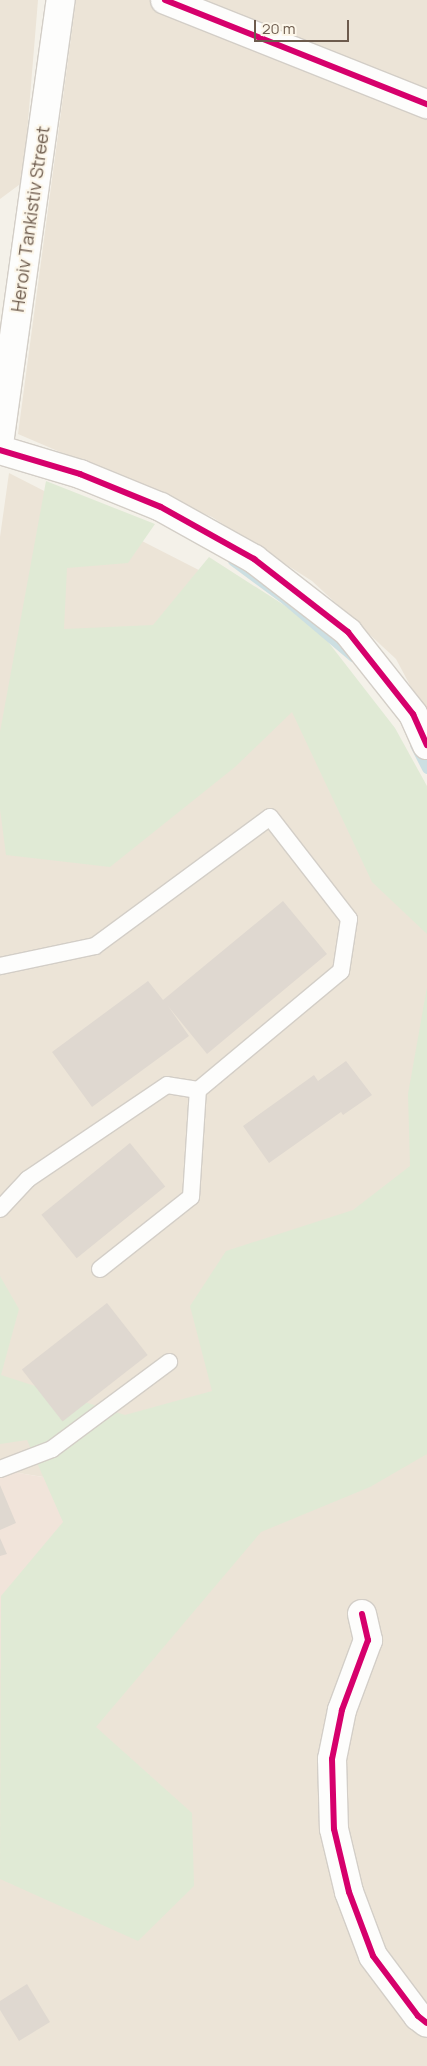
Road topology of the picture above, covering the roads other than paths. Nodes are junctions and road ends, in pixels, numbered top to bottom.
1 (61, 0) edge
2 (165, 0) edge
3 (427, 104) edge
4 (0, 437) edge
5 (0, 450) edge
6 (427, 744) edge
7 (0, 966) edge
8 (198, 1090) junction
9 (0, 1210) edge
10 (100, 1269) dead end
11 (169, 1362) dead end
12 (0, 1469) edge
13 (362, 1614) dead end
14 (427, 2024) edge

1 - 4 street, Heroiv Тankistiv Street
2 - 3 street
5 - 6 street
7 - 8 lane
8 - 9 lane
8 - 10 lane
11 - 12 lane
13 - 14 street

